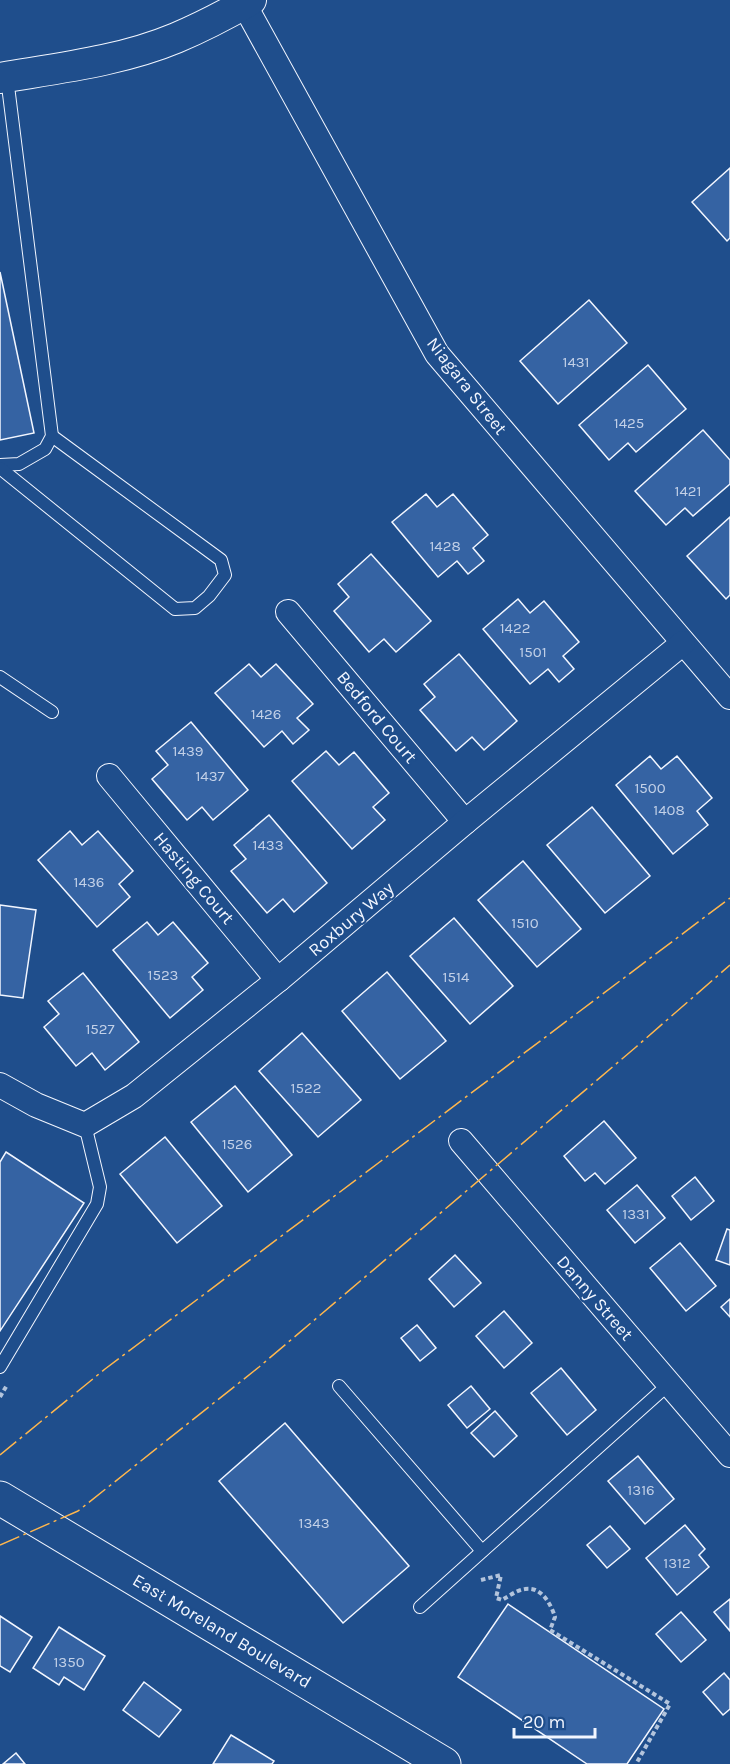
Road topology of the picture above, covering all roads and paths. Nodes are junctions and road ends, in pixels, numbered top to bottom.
1 (247, 2) edge
2 (3, 77) edge
3 (52, 436) junction
4 (0, 467) edge
5 (288, 612) dead end
6 (683, 643) junction
7 (0, 677) edge
8 (730, 698) edge
9 (52, 712) dead end
10 (109, 776) dead end
11 (465, 822) junction
12 (278, 980) junction
13 (0, 1085) edge
14 (85, 1125) junction
15 (460, 1141) dead end
16 (0, 1367) edge
17 (669, 1384) junction
18 (339, 1386) dead end
19 (730, 1455) edge
20 (0, 1498) edge
21 (482, 1551) junction
22 (465, 1566) junction
23 (420, 1607) dead end
24 (444, 1764) edge
25 (636, 1764) edge

1 - 2 street
1 - 6 street, Niagara Street
2 - 3 lane
3 - 4 lane
3 - 4 lane
5 - 11 street, Bedford Court
6 - 8 street, Niagara Street
6 - 11 street, Roxbury Way
7 - 9 lane
10 - 12 street, Hasting Court
11 - 12 street, Roxbury Way
12 - 14 street, Roxbury Way
13 - 14 street
14 - 16 lane
15 - 17 street, Danny Street
17 - 19 street, Danny Street
17 - 21 lane
18 - 21 lane
20 - 24 main road, East Moreland Boulevard
21 - 22 lane
22 - 23 lane
22 - 25 path

